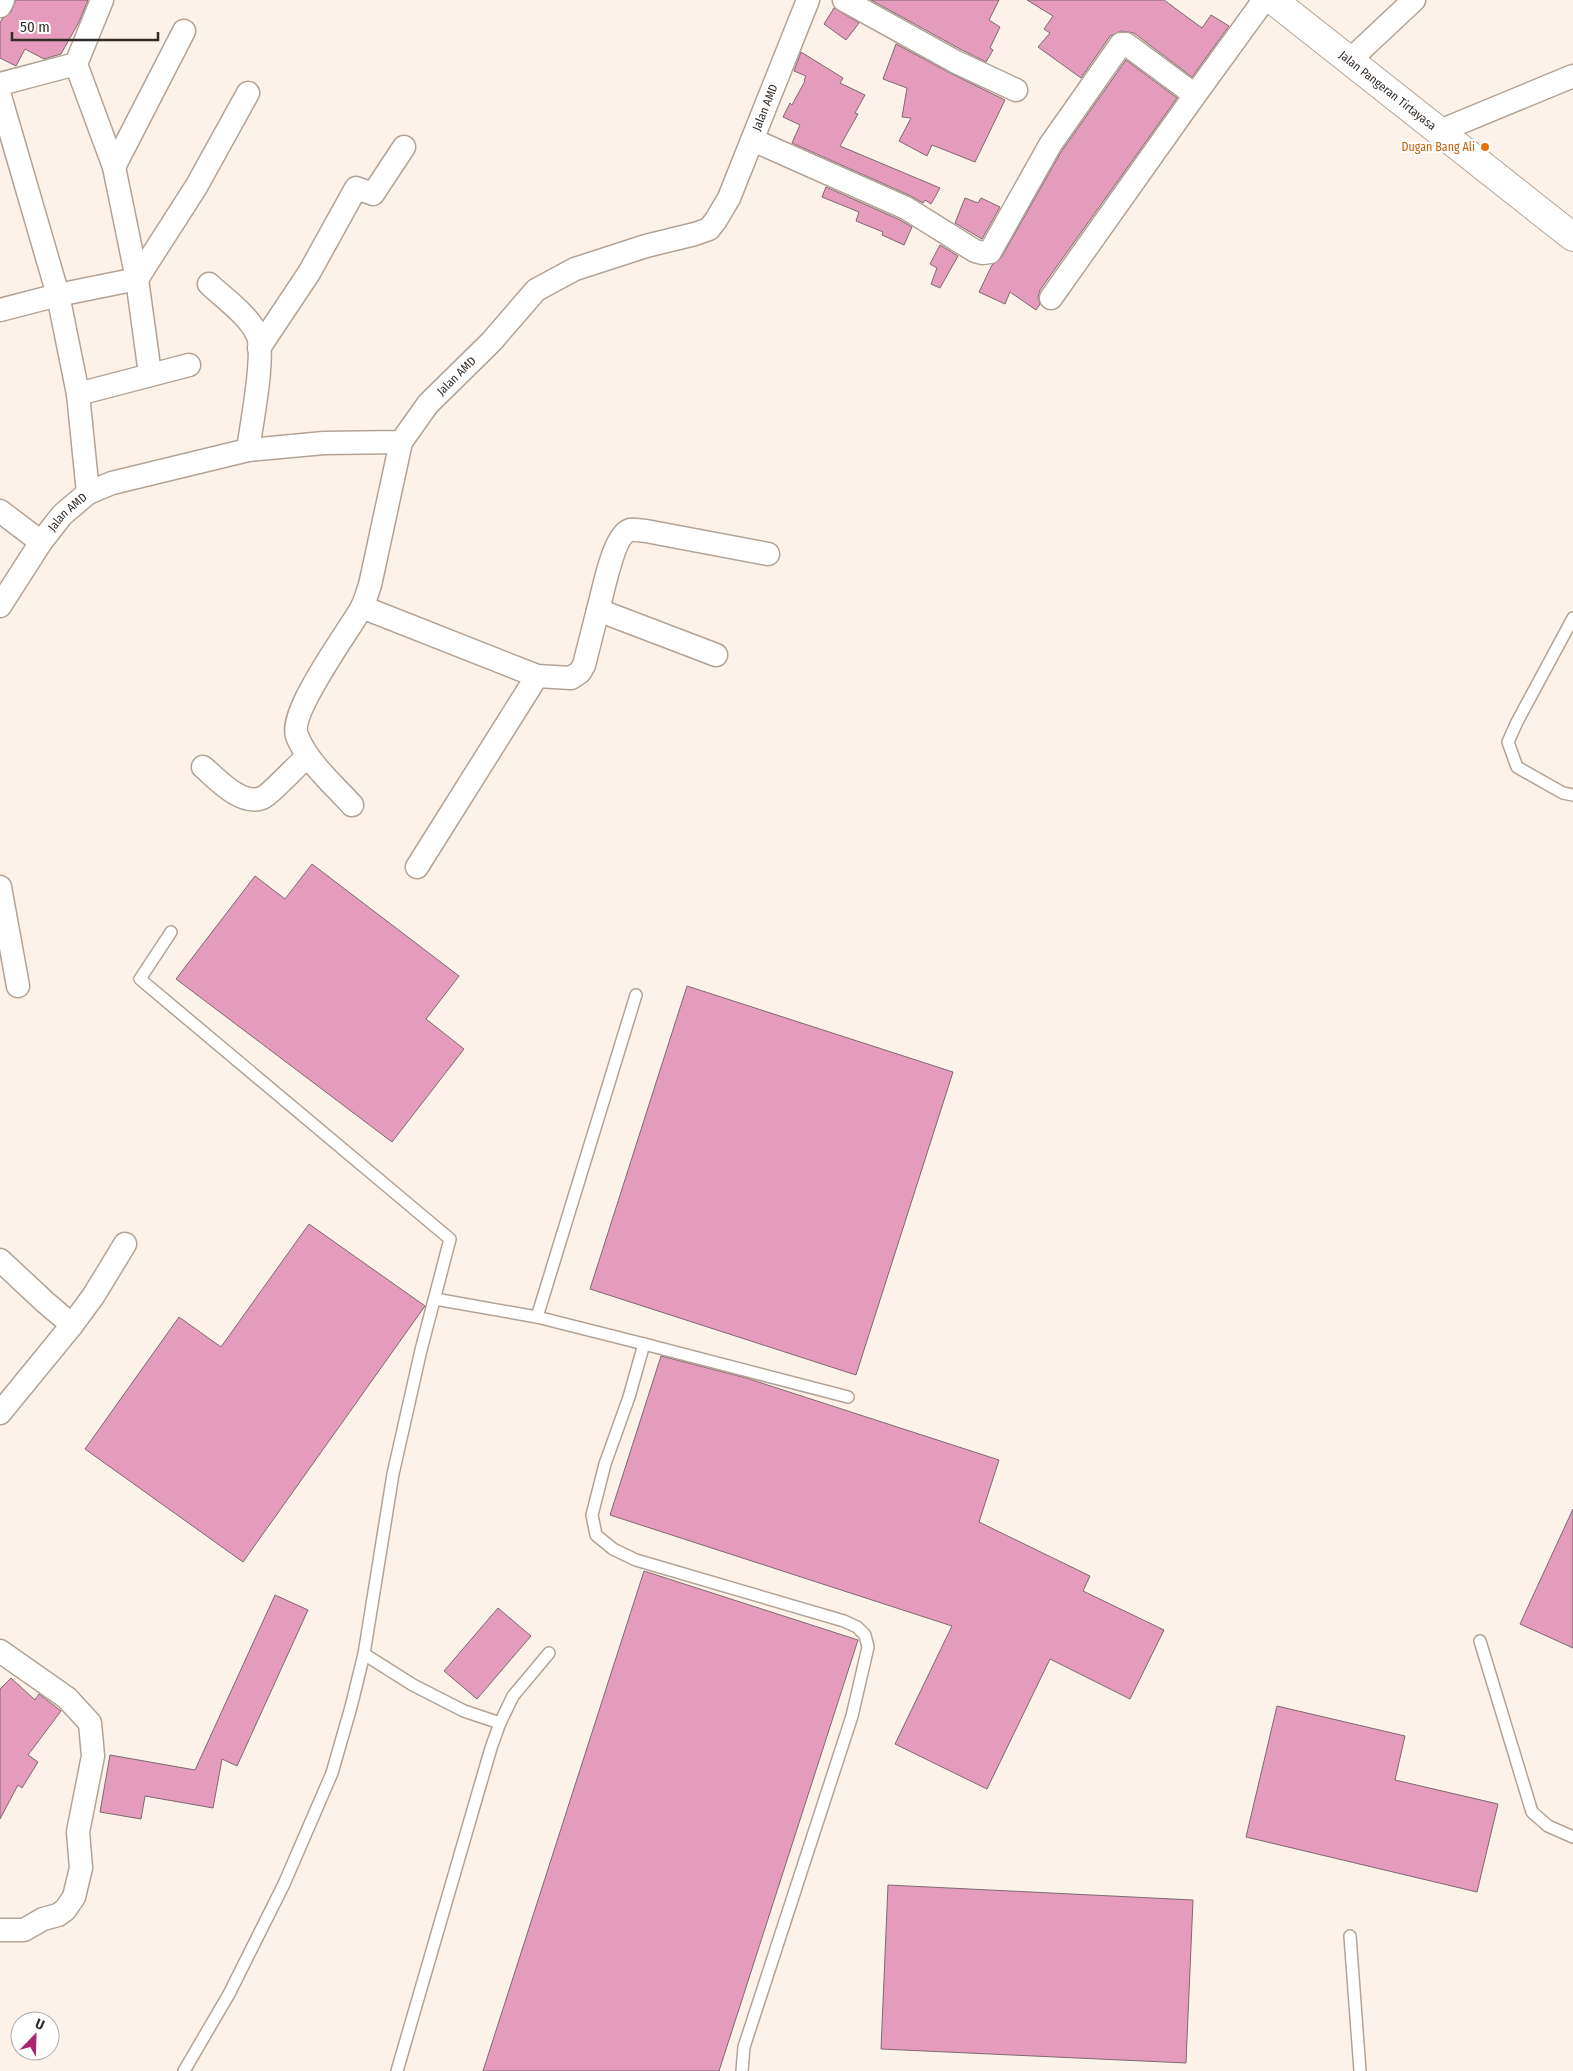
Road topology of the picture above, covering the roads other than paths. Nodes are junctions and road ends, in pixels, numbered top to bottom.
1 (3, 0) edge
2 (102, 0) edge
3 (808, 0) edge
4 (844, 0) edge
5 (1264, 0) edge
6 (1273, 0) edge
7 (1414, 0) edge
8 (0, 6) edge
9 (184, 31) dead end
10 (1350, 61) junction
11 (76, 64) junction
12 (1573, 76) edge
13 (0, 84) edge
14 (1016, 90) dead end
15 (248, 93) dead end
16 (1194, 95) junction
17 (0, 96) edge
18 (1440, 131) junction
19 (753, 140) junction
20 (404, 147) dead end
21 (114, 167) junction
22 (1573, 237) edge
23 (137, 279) junction
24 (209, 284) dead end
25 (58, 295) junction
26 (1052, 298) dead end
27 (0, 310) edge
28 (259, 348) junction
29 (189, 365) dead end
30 (150, 374) junction
31 (78, 394) junction
32 (401, 442) junction
33 (248, 450) junction
34 (88, 493) junction
35 (0, 511) edge
36 (41, 542) junction
37 (768, 554) dead end
38 (0, 606) edge
39 (362, 607) junction
40 (598, 610) junction
41 (1573, 618) edge
42 (716, 655) dead end
43 (537, 676) junction
44 (308, 756) junction
45 (203, 767) dead end
46 (1573, 794) edge
47 (352, 805) dead end
48 (417, 867) dead end
49 (0, 888) edge
50 (2, 913) edge
51 (171, 932) dead end
52 (18, 986) dead end
53 (636, 995) dead end
54 (125, 1244) dead end
55 (0, 1260) edge
56 (435, 1299) junction
57 (537, 1317) junction
58 (72, 1325) junction
59 (644, 1344) junction
60 (848, 1397) dead end
61 (0, 1413) edge
62 (1480, 1641) dead end
63 (0, 1651) edge
64 (364, 1654) junction
65 (549, 1654) dead end
66 (500, 1723) junction
67 (1573, 1837) edge
68 (0, 1930) edge
69 (1350, 1936) dead end
70 (184, 2071) edge
71 (397, 2071) edge
72 (742, 2071) edge
73 (1360, 2071) edge

1 - 8 street
2 - 11 street
3 - 19 street, Jalan AMD
4 - 14 street
5 - 16 street
6 - 10 main road, Jalan Pangeran Tirtayasa
7 - 10 street
9 - 21 street
10 - 18 main road, Jalan Pangeran Tirtayasa
11 - 13 street
11 - 21 street
12 - 18 street
15 - 23 street
16 - 19 street
16 - 26 street
17 - 25 street
18 - 22 main road, Jalan Pangeran Tirtayasa
19 - 32 street, Jalan AMD
20 - 28 street
21 - 23 street
23 - 25 street
23 - 30 street
24 - 28 street
25 - 27 street
25 - 31 street
28 - 33 street
29 - 30 street
30 - 31 street
31 - 34 street
32 - 33 street, Jalan AMD
32 - 39 street
33 - 34 street, Jalan AMD
34 - 36 street, Jalan AMD
35 - 36 street
36 - 38 street, Jalan AMD
37 - 40 street
39 - 43 street
39 - 44 street
40 - 42 street
40 - 43 street
41 - 46 lane
43 - 48 street
44 - 45 street
44 - 47 street
49 - 50 street
50 - 52 street
51 - 56 lane
53 - 57 lane
54 - 58 street
55 - 58 street
56 - 57 lane
56 - 64 lane
57 - 59 lane
58 - 61 street
59 - 60 lane
59 - 72 lane
62 - 67 lane
63 - 68 street
64 - 66 lane
64 - 70 lane
65 - 66 lane
66 - 71 lane
69 - 73 lane

